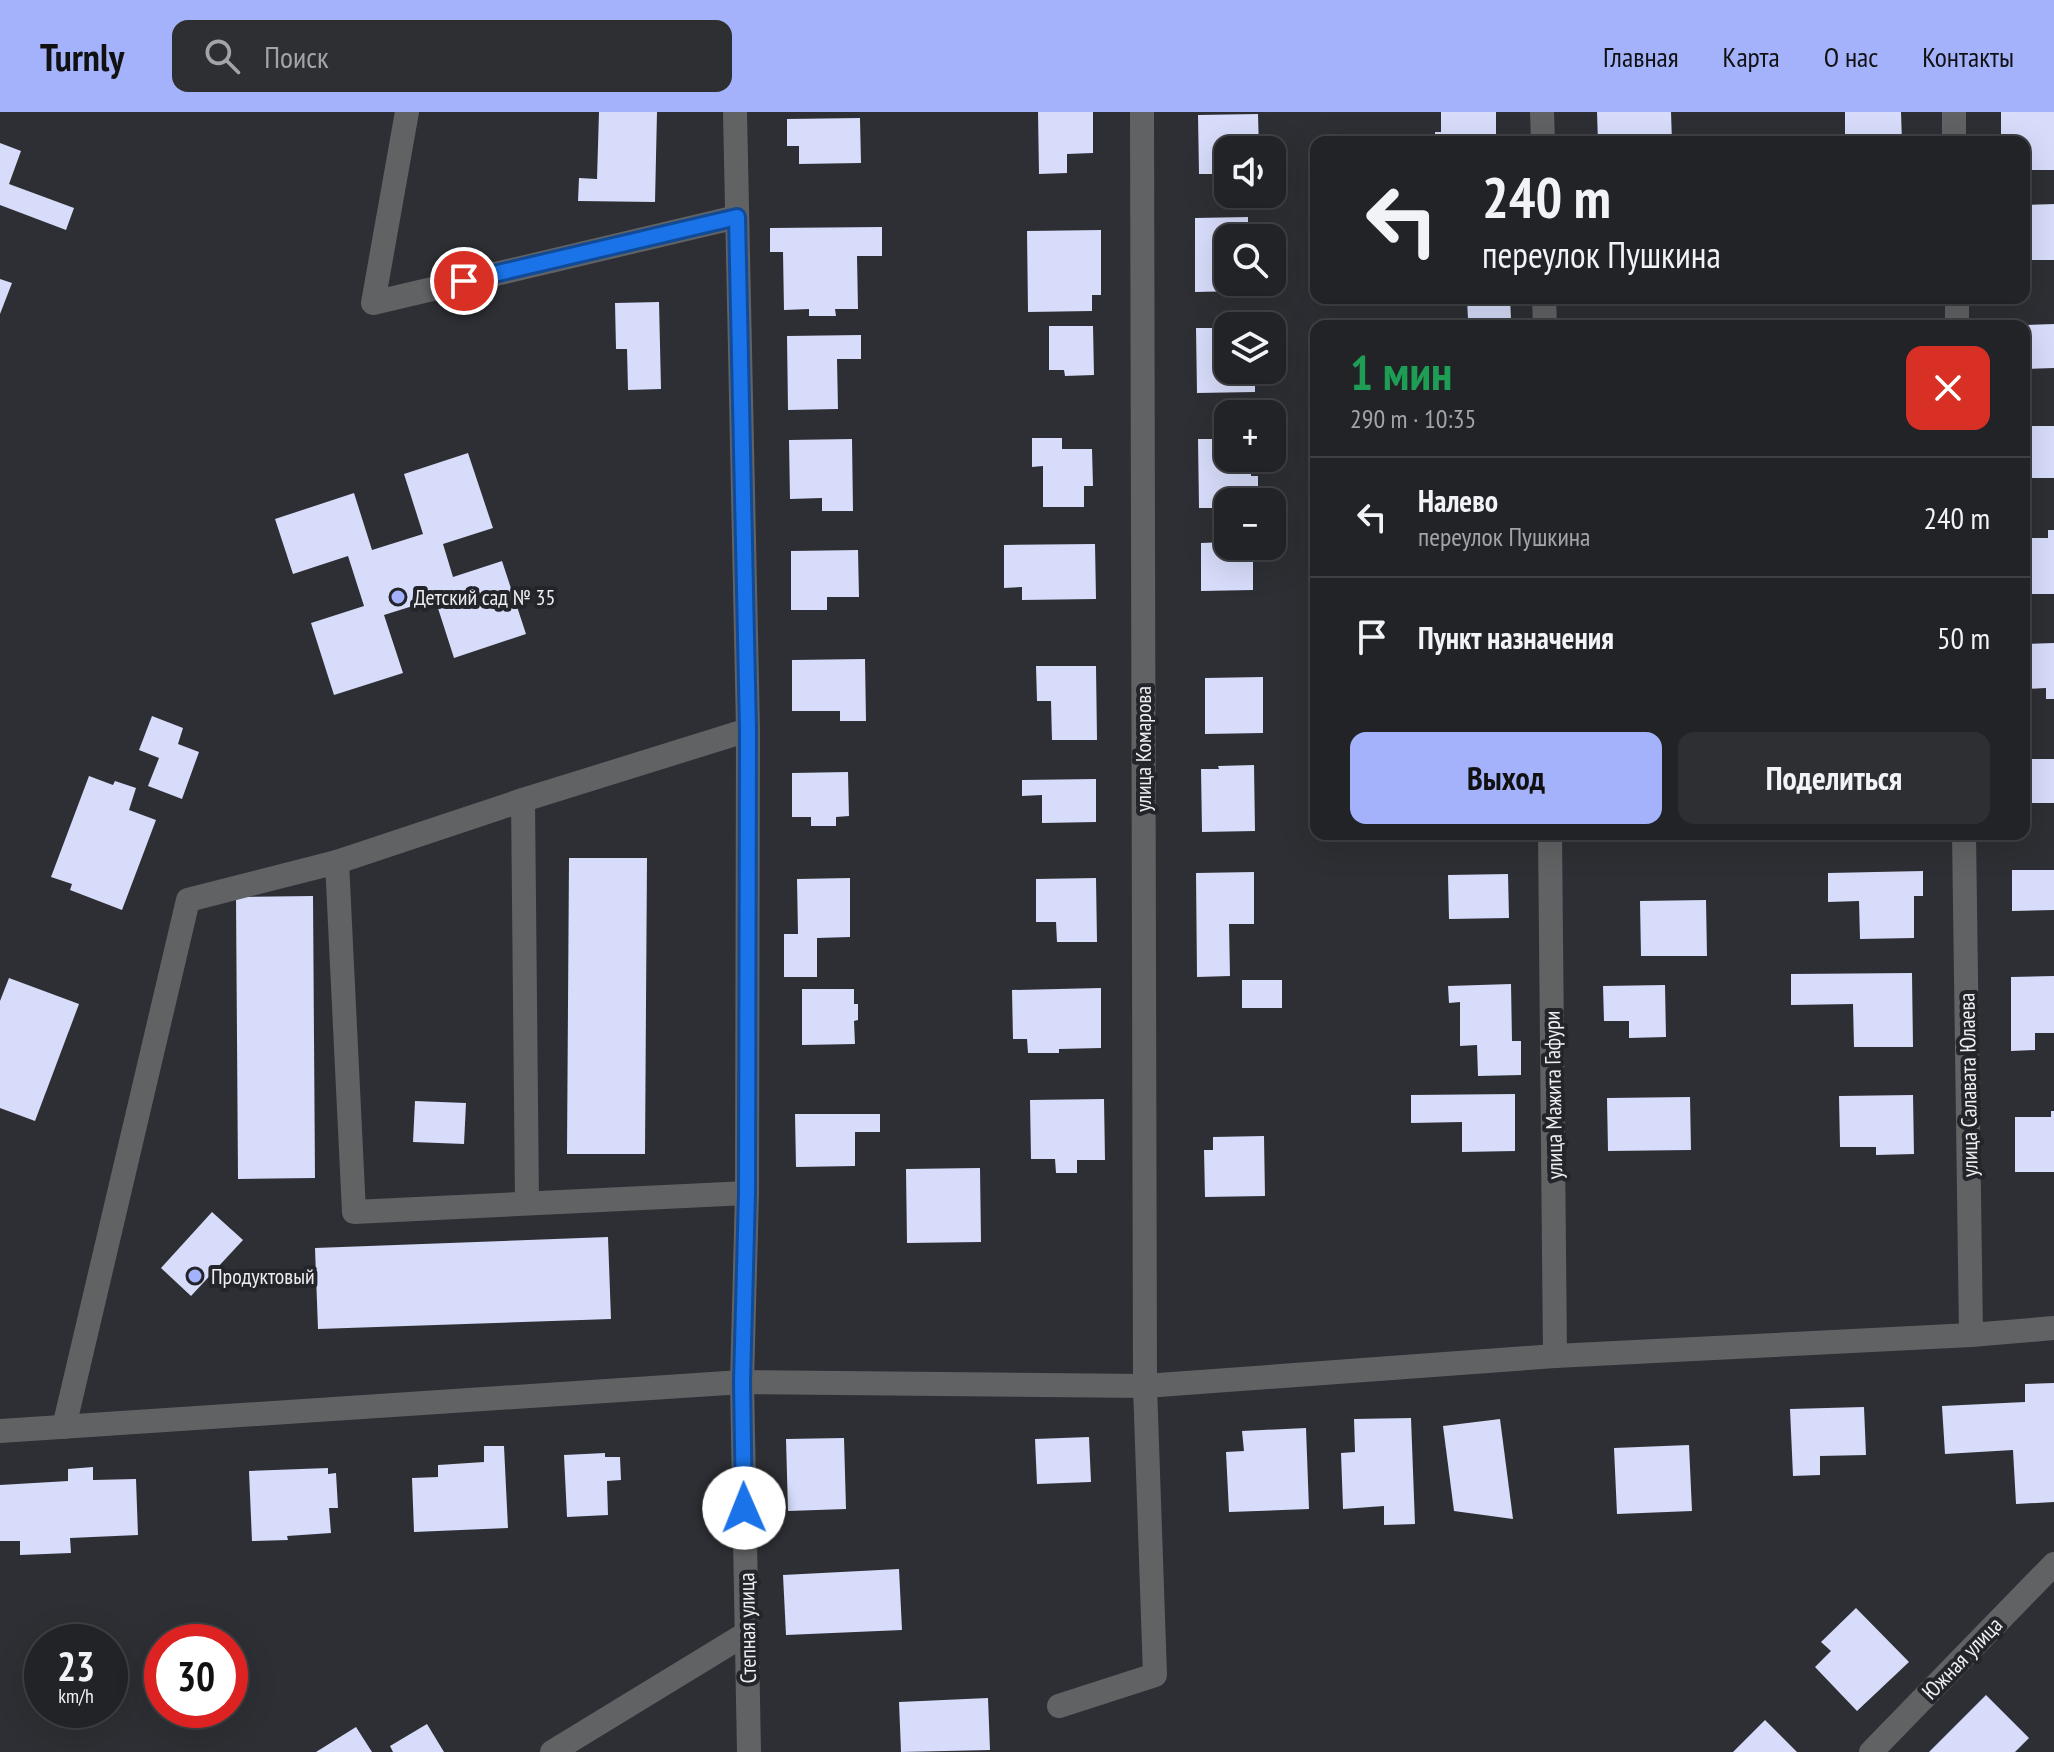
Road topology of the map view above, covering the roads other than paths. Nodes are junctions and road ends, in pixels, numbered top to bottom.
1 (407, 112) edge
2 (735, 112) edge
3 (1142, 112) edge
4 (1542, 112) edge
5 (1954, 112) edge
6 (1543, 136) edge
7 (1954, 136) edge
8 (737, 217) junction
9 (748, 730) junction
10 (523, 800) junction
11 (1550, 840) edge
12 (1964, 840) edge
13 (337, 862) junction
14 (747, 1193) junction
15 (527, 1203) junction
16 (2054, 1328) edge
17 (1971, 1335) junction
18 (1555, 1356) junction
19 (742, 1382) junction
20 (1145, 1386) junction
21 (64, 1427) junction
22 (0, 1431) edge
23 (2054, 1564) edge
24 (747, 1633) junction
25 (1059, 1706) dead end
26 (552, 1752) edge
27 (749, 1752) edge
28 (1871, 1752) edge

1 - 8 street
2 - 8 street, Степная улица
3 - 20 street, улица Комарова
4 - 6 street
5 - 7 street
8 - 9 street, Степная улица
9 - 10 street
9 - 14 street, Степная улица
10 - 13 street
10 - 15 street
11 - 18 street, улица Мажита Гафури
12 - 17 street, улица Салавата Юлаева
13 - 15 street
13 - 21 street
14 - 15 street
14 - 19 street, Степная улица
16 - 17 street
17 - 18 street
18 - 20 street
19 - 20 street
19 - 21 street
19 - 24 street, Степная улица
20 - 25 street, улица Комарова
21 - 22 street
23 - 28 street, Южная улица
24 - 26 street
24 - 27 street, Степная улица

